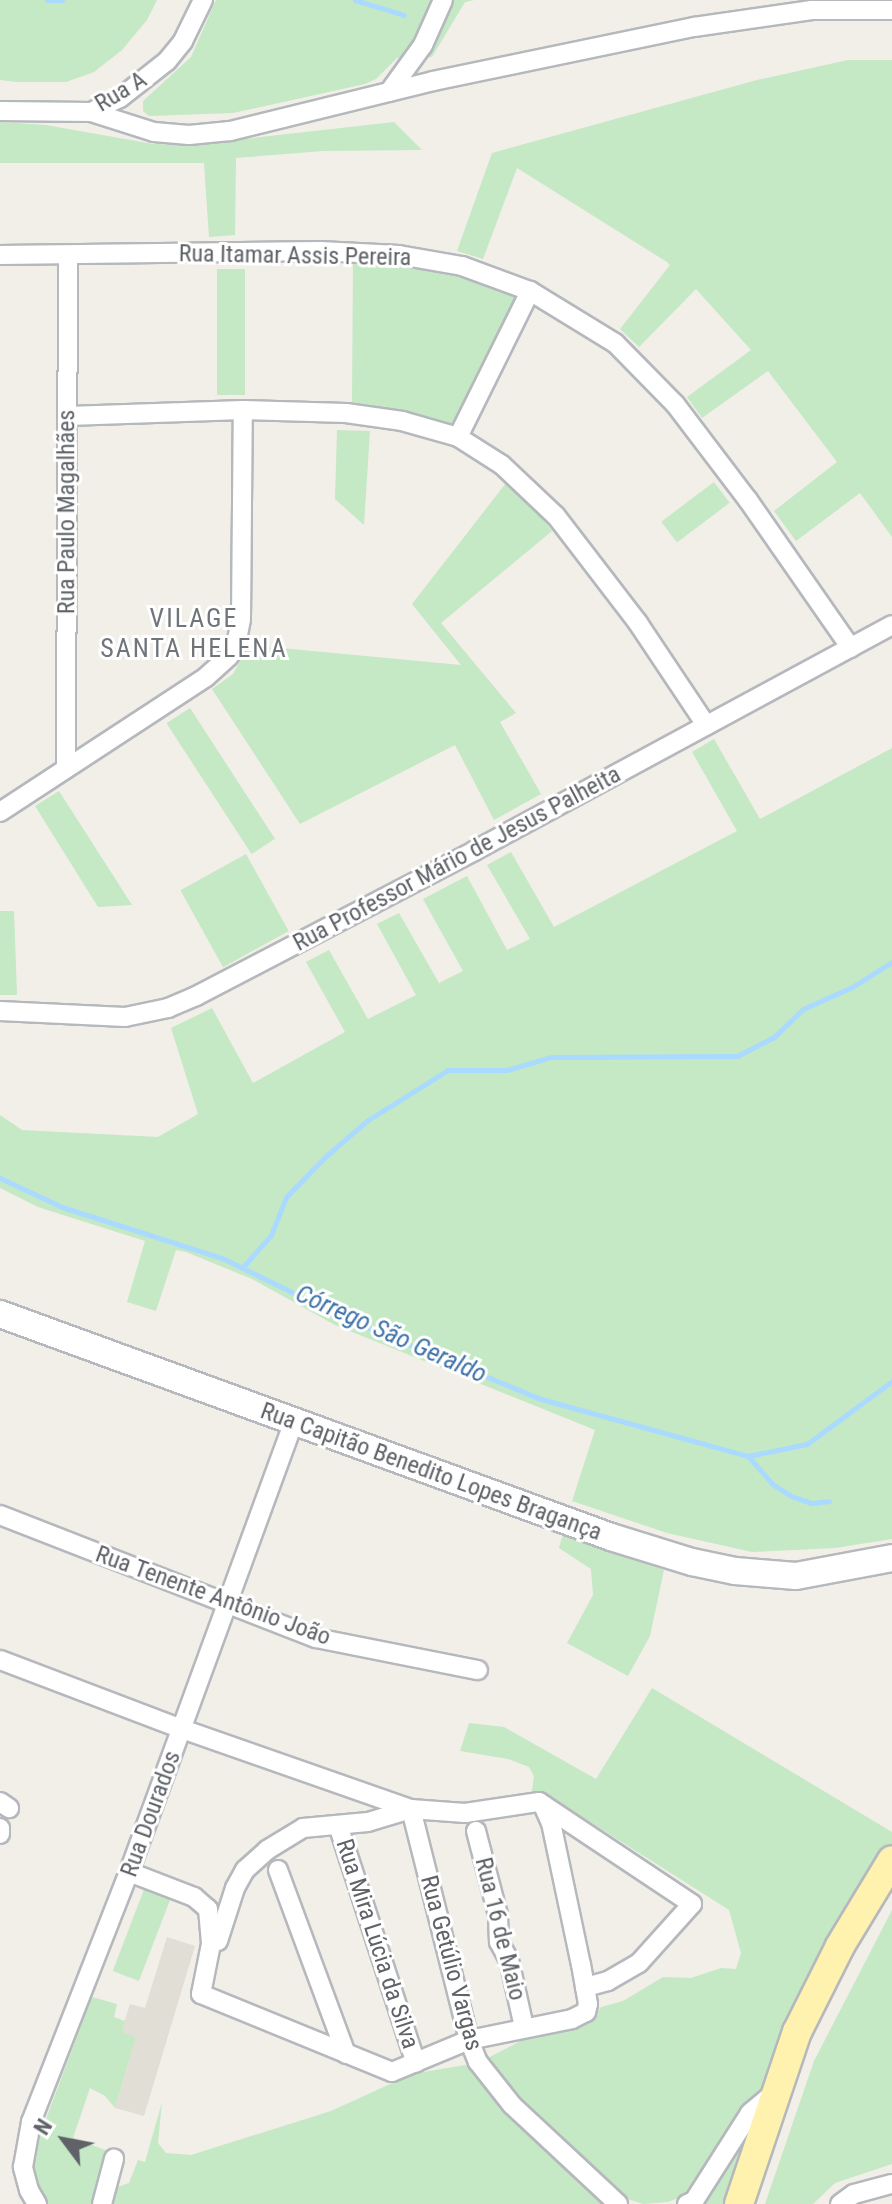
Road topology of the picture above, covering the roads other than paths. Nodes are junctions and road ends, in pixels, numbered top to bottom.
1 (203, 0) edge
2 (443, 0) edge
3 (892, 10) edge
4 (389, 92) junction
5 (0, 111) edge
6 (91, 112) junction
7 (0, 255) edge
8 (68, 255) junction
9 (530, 291) junction
10 (243, 410) junction
11 (68, 416) junction
12 (458, 437) junction
13 (892, 625) edge
14 (851, 648) junction
15 (706, 725) junction
16 (66, 768) junction
17 (0, 812) edge
18 (0, 1011) edge
19 (0, 1314) edge
20 (293, 1423) junction
21 (0, 1515) edge
22 (885, 1563) edge
23 (229, 1605) junction
24 (0, 1660) edge
25 (478, 1670) dead end
26 (182, 1729) junction
27 (543, 1805) junction
28 (411, 1809) junction
29 (338, 1825) junction
30 (476, 1831) dead end
31 (892, 1860) edge
32 (278, 1870) dead end
33 (129, 1872) junction
34 (892, 1886) edge
35 (207, 1967) junction
36 (585, 1987) junction
37 (524, 2027) junction
38 (469, 2040) junction
39 (346, 2054) junction
40 (416, 2063) junction
41 (774, 2093) junction
42 (114, 2159) dead end
43 (892, 2184) edge
44 (691, 2203) edge
45 (37, 2204) edge
46 (102, 2204) edge
47 (618, 2204) edge
48 (739, 2204) edge
49 (753, 2204) edge
50 (840, 2204) edge

1 - 6 street, Rua A
2 - 4 street
3 - 4 street
4 - 6 street
5 - 6 street, Rua A
7 - 8 street, Rua Itamar Assis Pereira
8 - 9 street, Rua Itamar Assis Pereira
8 - 11 street, Rua Paulo Magalhães
9 - 12 street
9 - 14 street, Rua Itamar Assis Pereira
10 - 11 street
10 - 12 street
10 - 16 street
11 - 16 street, Rua Paulo Magalhães
12 - 15 street
13 - 14 street, Rua Professor Mário de Jesus Palheita
14 - 15 street, Rua Professor Mário de Jesus Palheita
15 - 18 street, Rua Professor Mário de Jesus Palheita
16 - 17 street
19 - 20 main road, Rua Capitão Benedito Lopes Bragança
20 - 22 main road, Rua Capitão Benedito Lopes Bragança
20 - 23 street, Rua Dourados
21 - 23 street, Rua Tenente Antônio João
23 - 25 street, Rua Tenente Antônio João
23 - 26 street, Rua Dourados
24 - 26 street
26 - 28 street
26 - 33 street, Rua Dourados
27 - 28 street
27 - 36 street
27 - 36 street
28 - 29 street
28 - 38 street, Rua Getúlio Vargas
29 - 35 street
29 - 40 street, Rua Mira Lúcia da Silva
30 - 37 street, Rua 16 de Maio
31 - 41 main road
32 - 39 street
33 - 35 street
33 - 45 street, Rua Dourados
34 - 49 main road
35 - 39 street
36 - 37 street
37 - 38 street
38 - 40 street
38 - 47 street, Rua Getúlio Vargas
39 - 40 street
41 - 44 street
41 - 48 main road
42 - 46 street
43 - 50 street

